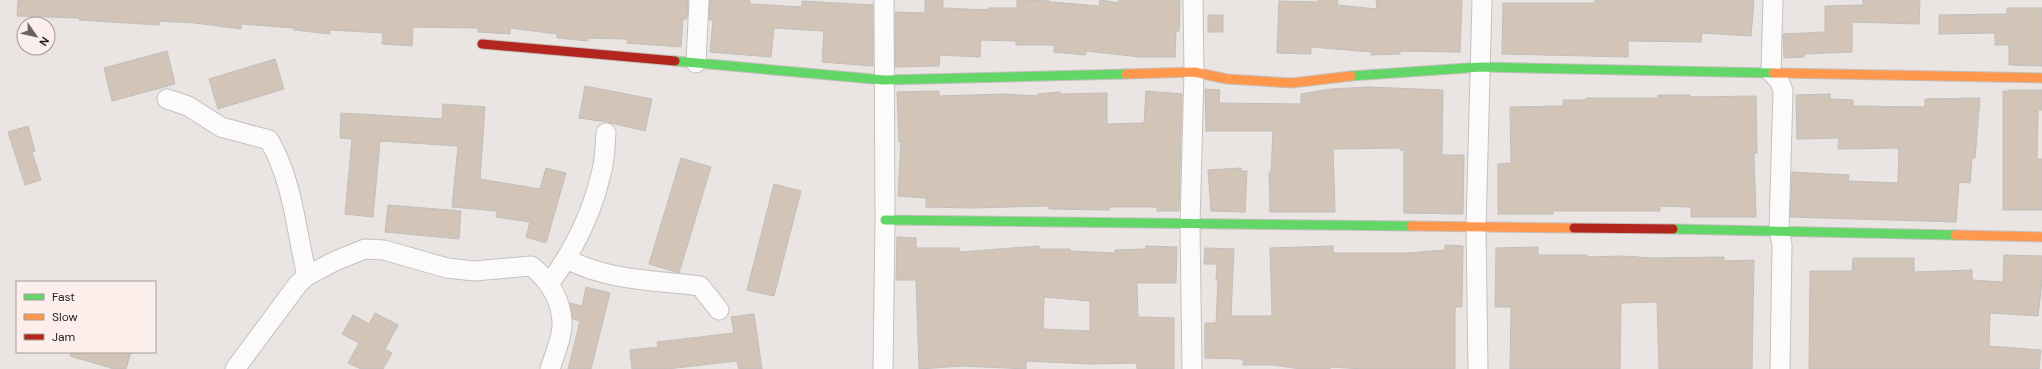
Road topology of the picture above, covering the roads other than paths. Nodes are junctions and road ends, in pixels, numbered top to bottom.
1 (699, 0) edge
2 (884, 0) edge
3 (1193, 0) edge
4 (1482, 0) edge
5 (1773, 0) edge
6 (482, 44) dead end
7 (696, 63) junction
8 (1481, 67) junction
9 (1194, 72) junction
10 (1771, 72) junction
11 (2042, 78) edge
12 (884, 80) junction
13 (166, 98) dead end
14 (606, 133) dead end
15 (885, 220) junction
16 (1190, 225) junction
17 (1476, 228) junction
18 (1779, 230) junction
19 (2042, 237) edge
20 (567, 259) junction
21 (307, 276) junction
22 (549, 284) junction
23 (719, 310) dead end
24 (236, 369) edge
25 (550, 369) edge
26 (883, 369) edge
27 (1192, 369) edge
28 (1478, 369) edge
29 (1780, 369) edge

1 - 7 street
2 - 12 street
3 - 9 street
4 - 8 street
5 - 10 street
6 - 7 street
7 - 12 street
8 - 9 street
8 - 10 street
8 - 17 street
9 - 12 street
9 - 16 street
10 - 11 street
10 - 18 street
12 - 15 street
13 - 21 street
14 - 20 street
15 - 16 street
15 - 26 street
16 - 17 street
16 - 27 street
17 - 18 street
17 - 28 street
18 - 19 street
18 - 29 street
20 - 22 street
20 - 23 street
21 - 22 street
21 - 24 street
22 - 25 street

